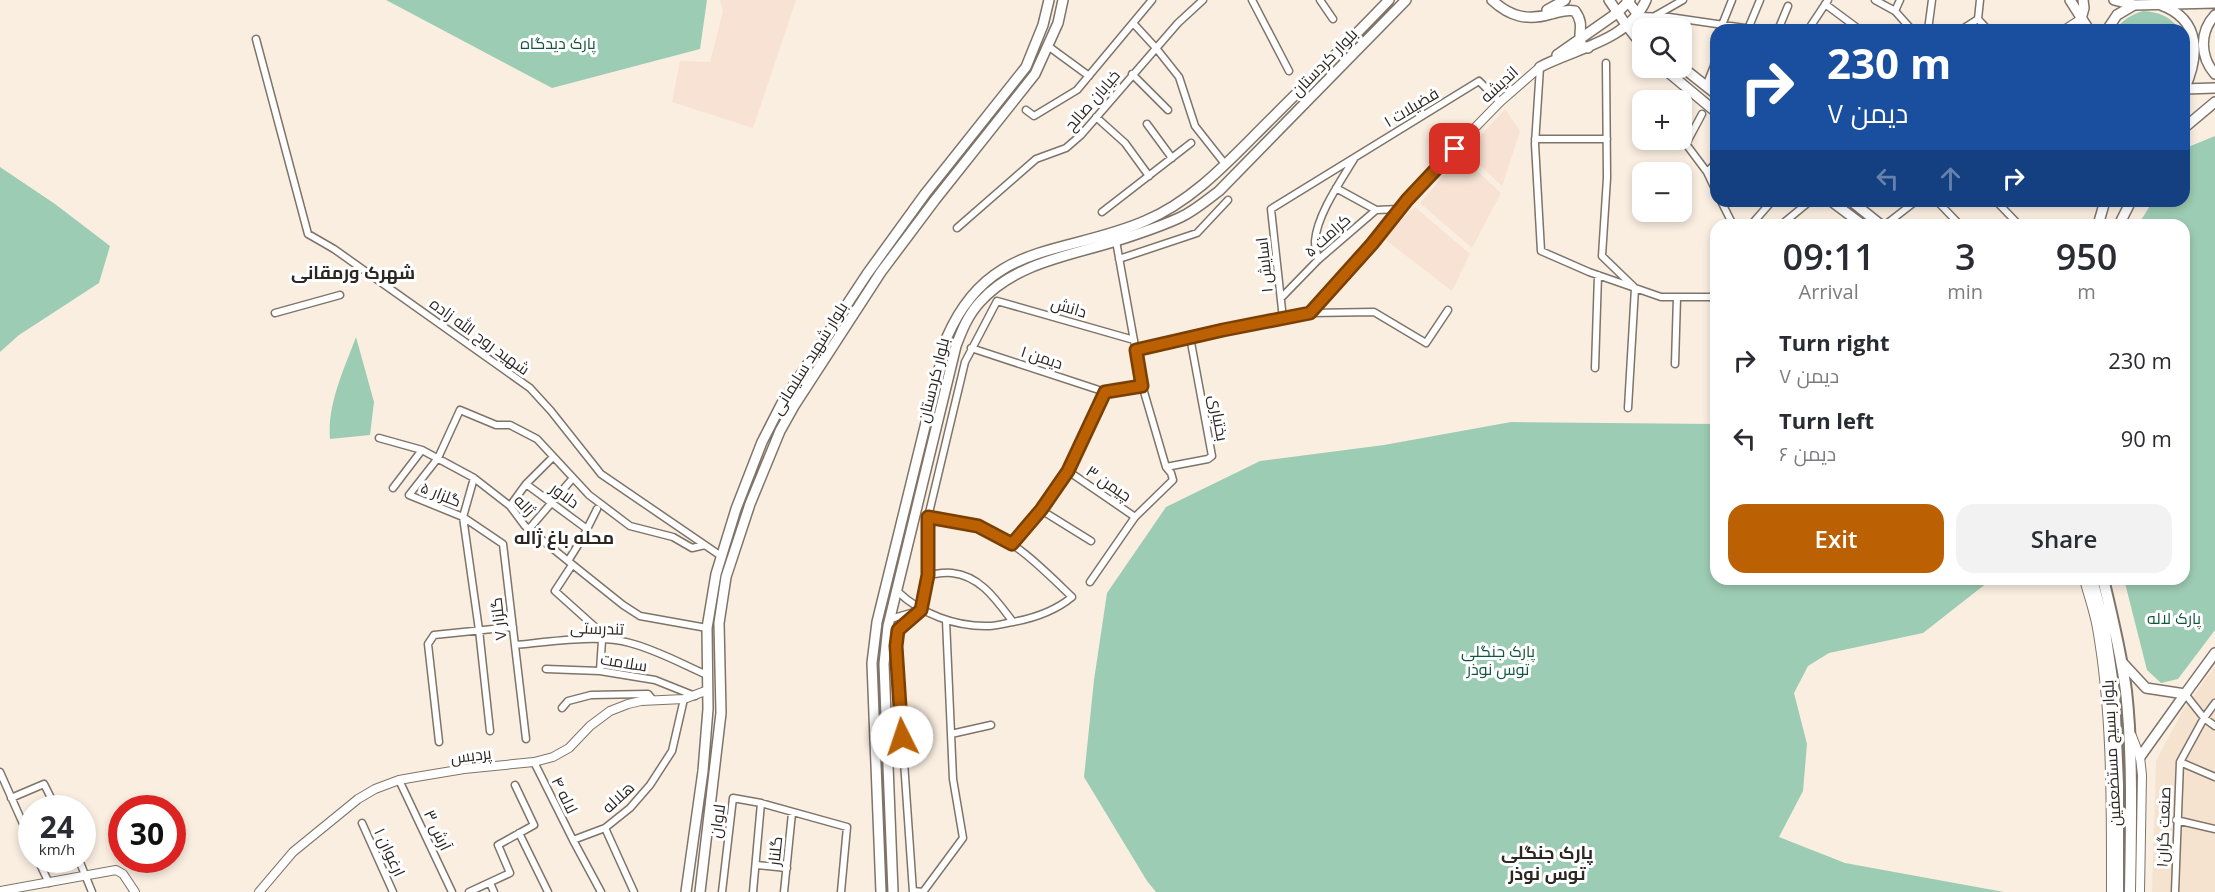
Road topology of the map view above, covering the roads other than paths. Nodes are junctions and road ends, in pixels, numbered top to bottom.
1 (1050, 0) edge
2 (1063, 0) edge
3 (1152, 0) edge
4 (1203, 0) edge
5 (1252, 0) edge
6 (1320, 0) edge
7 (1389, 0) edge
8 (1406, 0) edge
9 (1492, 0) edge
10 (1499, 0) edge
11 (1565, 0) edge
12 (1609, 0) edge
13 (1646, 0) edge
14 (1683, 0) edge
15 (1732, 0) edge
16 (1760, 0) edge
17 (1875, 0) edge
18 (1900, 0) edge
19 (1932, 0) edge
20 (1980, 0) edge
21 (2070, 0) edge
22 (2075, 0) edge
23 (2083, 0) edge
24 (2114, 0) edge
25 (1629, 1) edge
26 (1827, 2) edge
27 (2156, 3) junction
28 (2215, 3) edge
29 (2134, 5) junction
30 (1788, 6) dead end
31 (1895, 11) junction
32 (1617, 13) junction
33 (2215, 15) edge
34 (1638, 16) junction
35 (1654, 16) junction
36 (1333, 19) dead end
37 (1978, 19) junction
38 (2081, 19) junction
39 (1133, 23) junction
40 (1722, 24) edge
41 (1756, 24) edge
42 (1780, 24) edge
43 (1812, 24) edge
44 (1853, 24) edge
45 (1906, 24) edge
46 (1929, 24) edge
47 (1970, 24) edge
48 (1983, 24) edge
49 (2073, 24) edge
50 (2084, 24) edge
51 (2111, 24) edge
52 (2186, 24) edge
53 (1626, 26) junction
54 (1710, 26) edge
55 (2190, 28) edge
56 (1632, 33) edge
57 (1580, 38) junction
58 (256, 39) dead end
59 (1048, 46) junction
60 (1156, 48) junction
61 (1588, 48) junction
62 (1606, 63) dead end
63 (1540, 67) junction
64 (1288, 71) dead end
65 (2190, 71) edge
66 (1132, 74) junction
67 (2215, 74) edge
68 (1692, 75) edge
69 (1089, 76) junction
70 (1710, 76) edge
71 (1675, 78) edge
72 (1706, 86) junction
73 (2215, 88) edge
74 (1710, 89) edge
75 (2190, 90) edge
76 (1500, 102) junction
77 (2215, 102) edge
78 (1710, 107) edge
79 (1026, 110) dead end
80 (1168, 110) dead end
81 (1702, 114) dead end
82 (1096, 117) junction
83 (983, 121) junction
84 (2190, 123) edge
85 (1147, 124) dead end
86 (993, 128) junction
87 (972, 135) junction
88 (1535, 139) junction
89 (1607, 139) junction
90 (981, 142) junction
91 (1191, 143) dead end
92 (1356, 156) junction
93 (1172, 158) junction
94 (1225, 164) junction
95 (1710, 169) edge
96 (1707, 172) junction
97 (1149, 176) junction
98 (1710, 178) edge
99 (1336, 188) junction
100 (1228, 200) dead end
101 (1765, 207) edge
102 (1803, 207) edge
103 (1840, 207) edge
104 (1859, 207) edge
105 (1908, 207) edge
106 (1943, 207) edge
107 (2002, 207) edge
108 (1271, 209) joint
109 (1400, 209) junction
110 (1376, 210) junction
111 (1102, 212) dead end
112 (1756, 219) edge
113 (1788, 219) edge
114 (1855, 219) edge
115 (1875, 219) edge
116 (1891, 219) edge
117 (1954, 219) edge
118 (2013, 219) edge
119 (957, 228) dead end
120 (1114, 231) junction
121 (1116, 241) junction
122 (1119, 259) junction
123 (1318, 260) junction
124 (1598, 275) junction
125 (1635, 288) junction
126 (339, 295) dead end
127 (1677, 297) junction
128 (1710, 297) edge
129 (1281, 298) junction
130 (845, 309) junction
131 (1448, 310) dead end
132 (275, 313) dead end
133 (1310, 313) junction
134 (854, 315) junction
135 (1282, 320) junction
136 (1190, 337) junction
137 (1134, 340) junction
138 (971, 348) junction
139 (1136, 350) junction
140 (1675, 364) dead end
141 (1595, 368) dead end
142 (1142, 386) junction
143 (1105, 392) junction
144 (1628, 408) dead end
145 (379, 438) dead end
146 (422, 450) junction
147 (553, 457) junction
148 (438, 458) junction
149 (1166, 467) junction
150 (1068, 471) junction
151 (474, 478) junction
152 (573, 478) junction
153 (526, 484) junction
154 (393, 488) dead end
155 (551, 502) junction
156 (510, 506) junction
157 (597, 509) dead end
158 (1041, 510) junction
159 (463, 517) junction
160 (928, 517) junction
161 (1135, 517) junction
162 (529, 529) junction
163 (587, 529) junction
164 (1091, 541) dead end
165 (1012, 544) junction
166 (705, 545) junction
167 (721, 556) junction
168 (570, 563) junction
169 (928, 575) junction
170 (1090, 582) dead end
171 (2087, 585) edge
172 (2094, 585) edge
173 (2104, 585) edge
174 (897, 591) junction
175 (921, 610) junction
176 (890, 619) junction
177 (946, 620) junction
178 (1013, 622) junction
179 (513, 627) junction
180 (707, 628) junction
181 (479, 630) junction
182 (602, 640) junction
183 (515, 645) junction
184 (2215, 653) edge
185 (2121, 660) junction
186 (546, 669) dead end
187 (600, 671) junction
188 (707, 675) junction
189 (708, 690) junction
190 (2185, 694) junction
191 (695, 696) junction
192 (684, 699) junction
193 (653, 700) junction
194 (2215, 703) edge
195 (562, 708) dead end
196 (2204, 718) junction
197 (991, 725) dead end
198 (2215, 726) edge
199 (2128, 727) junction
200 (490, 731) dead end
201 (951, 734) junction
202 (526, 740) dead end
203 (439, 742) dead end
204 (2140, 757) junction
205 (534, 762) junction
206 (2180, 762) junction
207 (0, 772) edge
208 (2130, 777) junction
209 (2215, 777) edge
210 (399, 780) junction
211 (515, 785) dead end
212 (18, 795) edge
213 (18, 795) edge
214 (50, 795) edge
215 (11, 798) junction
216 (761, 803) junction
217 (18, 813) edge
218 (697, 813) junction
219 (792, 813) junction
220 (710, 815) junction
221 (2176, 820) junction
222 (362, 824) dead end
223 (605, 828) junction
224 (694, 829) junction
225 (2215, 829) edge
226 (709, 831) junction
227 (519, 833) junction
228 (573, 840) junction
229 (756, 865) junction
230 (787, 868) junction
231 (44, 873) edge
232 (85, 874) junction
233 (48, 883) junction
234 (490, 883) junction
235 (0, 891) edge
236 (92, 892) edge
237 (135, 892) edge
238 (259, 892) edge
239 (393, 892) edge
240 (452, 892) edge
241 (470, 892) edge
242 (494, 892) edge
243 (548, 892) edge
244 (601, 892) edge
245 (634, 892) edge
246 (686, 892) edge
247 (700, 892) edge
248 (722, 892) edge
249 (753, 892) edge
250 (784, 892) edge
251 (841, 892) edge
252 (880, 892) edge
253 (893, 892) edge
254 (913, 892) edge
255 (2111, 892) edge
256 (2118, 892) edge
257 (2130, 892) edge
258 (2140, 892) edge
259 (2175, 892) edge

1 - 83 main road, بلوار شهید سلیمانی
2 - 59 main road, بلوار شهید سلیمانی
3 - 39 street
4 - 60 street, خیابان صالح
5 - 64 street
6 - 36 street
7 - 94 main road, بلوار کردستان
8 - 121 main road, بلوار کردستان
9 - 57 main road
10 - 11 main road
12 - 32 main road
13 - 34 main road
14 - 35 street
15 - 40 street
16 - 41 street
17 - 31 street
18 - 31 street
19 - 46 street
20 - 37 street
21 - 38 main road
22 - 38 street
23 - 38 main road
24 - 29 main road
25 - 32 main road, اندیشه
25 - 34 main road
26 - 43 street
26 - 44 street
27 - 28 main road
27 - 29 main road
27 - 52 main road
29 - 51 main road
30 - 42 street
31 - 45 street
32 - 53 main road
32 - 57 main road, اندیشه
33 - 67 main road
34 - 35 street
34 - 53 main road, اندیشه
35 - 54 street
37 - 47 street
37 - 48 street
38 - 49 street
38 - 50 main road
39 - 60 street
39 - 69 street
53 - 56 main road
53 - 61 main road, اندیشه
55 - 65 main road
57 - 61 main road
57 - 63 main road, اندیشه
58 - 166 street, شهید روح الله زاده
59 - 69 street
59 - 86 main road, بلوار شهید سلیمانی
60 - 66 street, خیابان صالح
60 - 94 street
61 - 63 main road, اندیشه
62 - 89 street
63 - 76 street, اندیشه
63 - 88 street
66 - 80 street
66 - 82 street, خیابان صالح
68 - 72 main road
69 - 79 street
70 - 72 street
71 - 78 main road
72 - 74 main road
73 - 75 main road
76 - 92 street, فضیلات ۱
76 - 109 street, اندیشه
77 - 84 main road
81 - 96 street
82 - 97 street
82 - 119 street, خیابان صالح
83 - 86 main road
83 - 87 main road, بلوار شهید سلیمانی
85 - 93 street
86 - 90 main road, بلوار شهید سلیمانی
87 - 90 main road
87 - 130 main road, بلوار شهید سلیمانی
88 - 89 street
88 - 124 street
89 - 125 street
90 - 134 main road, بلوار شهید سلیمانی
91 - 93 street
92 - 99 street, فضیلات ۱
92 - 108 street, فضیلات ۱
93 - 97 street
94 - 120 main road, بلوار کردستان
95 - 96 street
96 - 98 street
97 - 111 street
99 - 110 street
99 - 123 street, فضیلات ۱
100 - 122 street
101 - 112 street
102 - 113 street
103 - 114 main road
104 - 115 main road
105 - 116 street
106 - 117 street
107 - 118 street
108 - 129 street, اسایش ۱
109 - 110 street
109 - 133 street, اندیشه
110 - 123 street, کرامت ۵
120 - 121 main road
120 - 252 main road, بلوار کردستان
121 - 122 street
121 - 174 main road, بلوار کردستان
122 - 137 street
123 - 129 street, کرامت ۵
124 - 125 street
124 - 141 street
125 - 127 street
125 - 144 street
126 - 132 street
127 - 128 street
127 - 140 street
129 - 135 street, اسایش ۱
130 - 134 main road
130 - 167 main road, بلوار شهید سلیمانی
131 - 133 street
133 - 135 street
134 - 220 main road, بلوار شهید سلیمانی
135 - 136 street
136 - 139 street
136 - 149 street, بختیاری
137 - 138 street, دانش
137 - 139 street
138 - 143 street, دیمن ۱
138 - 160 street
139 - 142 street
142 - 143 street
142 - 149 street
143 - 150 street
145 - 146 street, ژاله
146 - 148 street, ژاله
146 - 154 street
147 - 148 street
147 - 152 street
147 - 153 street
148 - 151 street, ژاله
148 - 159 street, گلزار ۵
149 - 161 street
150 - 158 street
150 - 161 street, چیمن ۳
151 - 156 street, ژاله
151 - 159 street
152 - 155 street
152 - 166 street
153 - 155 street, دلاور
153 - 156 street
155 - 162 street
155 - 163 street, دلاور
156 - 162 street, ژاله
157 - 163 street
158 - 164 street
158 - 165 street
159 - 179 street, گلزار ۷
159 - 181 street
160 - 165 street
160 - 169 street
161 - 170 street
162 - 168 street, ژاله
163 - 168 street
165 - 178 street
166 - 167 street, شهید روح الله زاده
167 - 180 main road, بلوار شهید سلیمانی
168 - 180 street, ژاله
168 - 182 street
169 - 175 street
169 - 178 street
171 - 255 street
172 - 256 highway, بلوار بسیج مستضعفین
173 - 185 highway, بلوار بسیج مستضعفین
174 - 175 street
174 - 176 main road, بلوار کردستان
175 - 176 street
175 - 177 street
175 - 254 street
176 - 253 main road, بلوار کردستان
177 - 178 street
177 - 201 street
179 - 181 street
179 - 183 street, گلزار ۷
180 - 188 main road, بلوار شهید سلیمانی
181 - 200 street
181 - 203 street
182 - 183 street, تندرستی
182 - 187 street
182 - 188 street, تندرستی
183 - 202 street, گلزار ۷
184 - 190 main road
185 - 190 main road
185 - 199 highway, بلوار بسیج مستضعفین
186 - 187 street, سلامت
187 - 191 street, سلامت
188 - 189 main road, بلوار شهید سلیمانی
189 - 191 street, پردیس
189 - 218 main road, بلوار شهید سلیمانی
190 - 196 street
190 - 204 main road
191 - 192 street, پردیس
192 - 193 street, پردیس
192 - 223 street, هلاله
193 - 195 street
193 - 205 street, پردیس
194 - 196 street
196 - 198 street
196 - 206 street
197 - 201 street
199 - 204 street
199 - 208 highway, بلوار بسیج مستضعفین
201 - 254 street
204 - 208 street
204 - 258 street
205 - 210 street, پردیس
205 - 228 street, لاله ۴
206 - 209 street
206 - 221 street, صنعت گران۱
207 - 215 street
208 - 257 highway, بلوار بسیج مستضعفین
210 - 238 street, پردیس
210 - 240 street, آرش ۳
211 - 227 street
212 - 215 street
213 - 214 street
215 - 217 street
216 - 219 street
216 - 229 street
216 - 248 street, لاوان
218 - 220 main road
218 - 224 main road, بلوار شهید سلیمانی
219 - 230 street, گلنار
219 - 251 street
220 - 226 main road, بلوار شهید سلیمانی
221 - 225 street
221 - 259 street, صنعت گران۱
222 - 239 street, ارغوان ۱
223 - 228 street, هلاله
223 - 245 street
224 - 226 main road
224 - 246 main road, بلوار شهید سلیمانی
226 - 247 main road, بلوار شهید سلیمانی
227 - 234 street
227 - 243 street
228 - 244 street
229 - 230 street
229 - 249 street
230 - 250 street, گلنار
231 - 233 street
232 - 233 street
232 - 236 street
232 - 237 street
233 - 235 street
234 - 241 street
234 - 242 street

